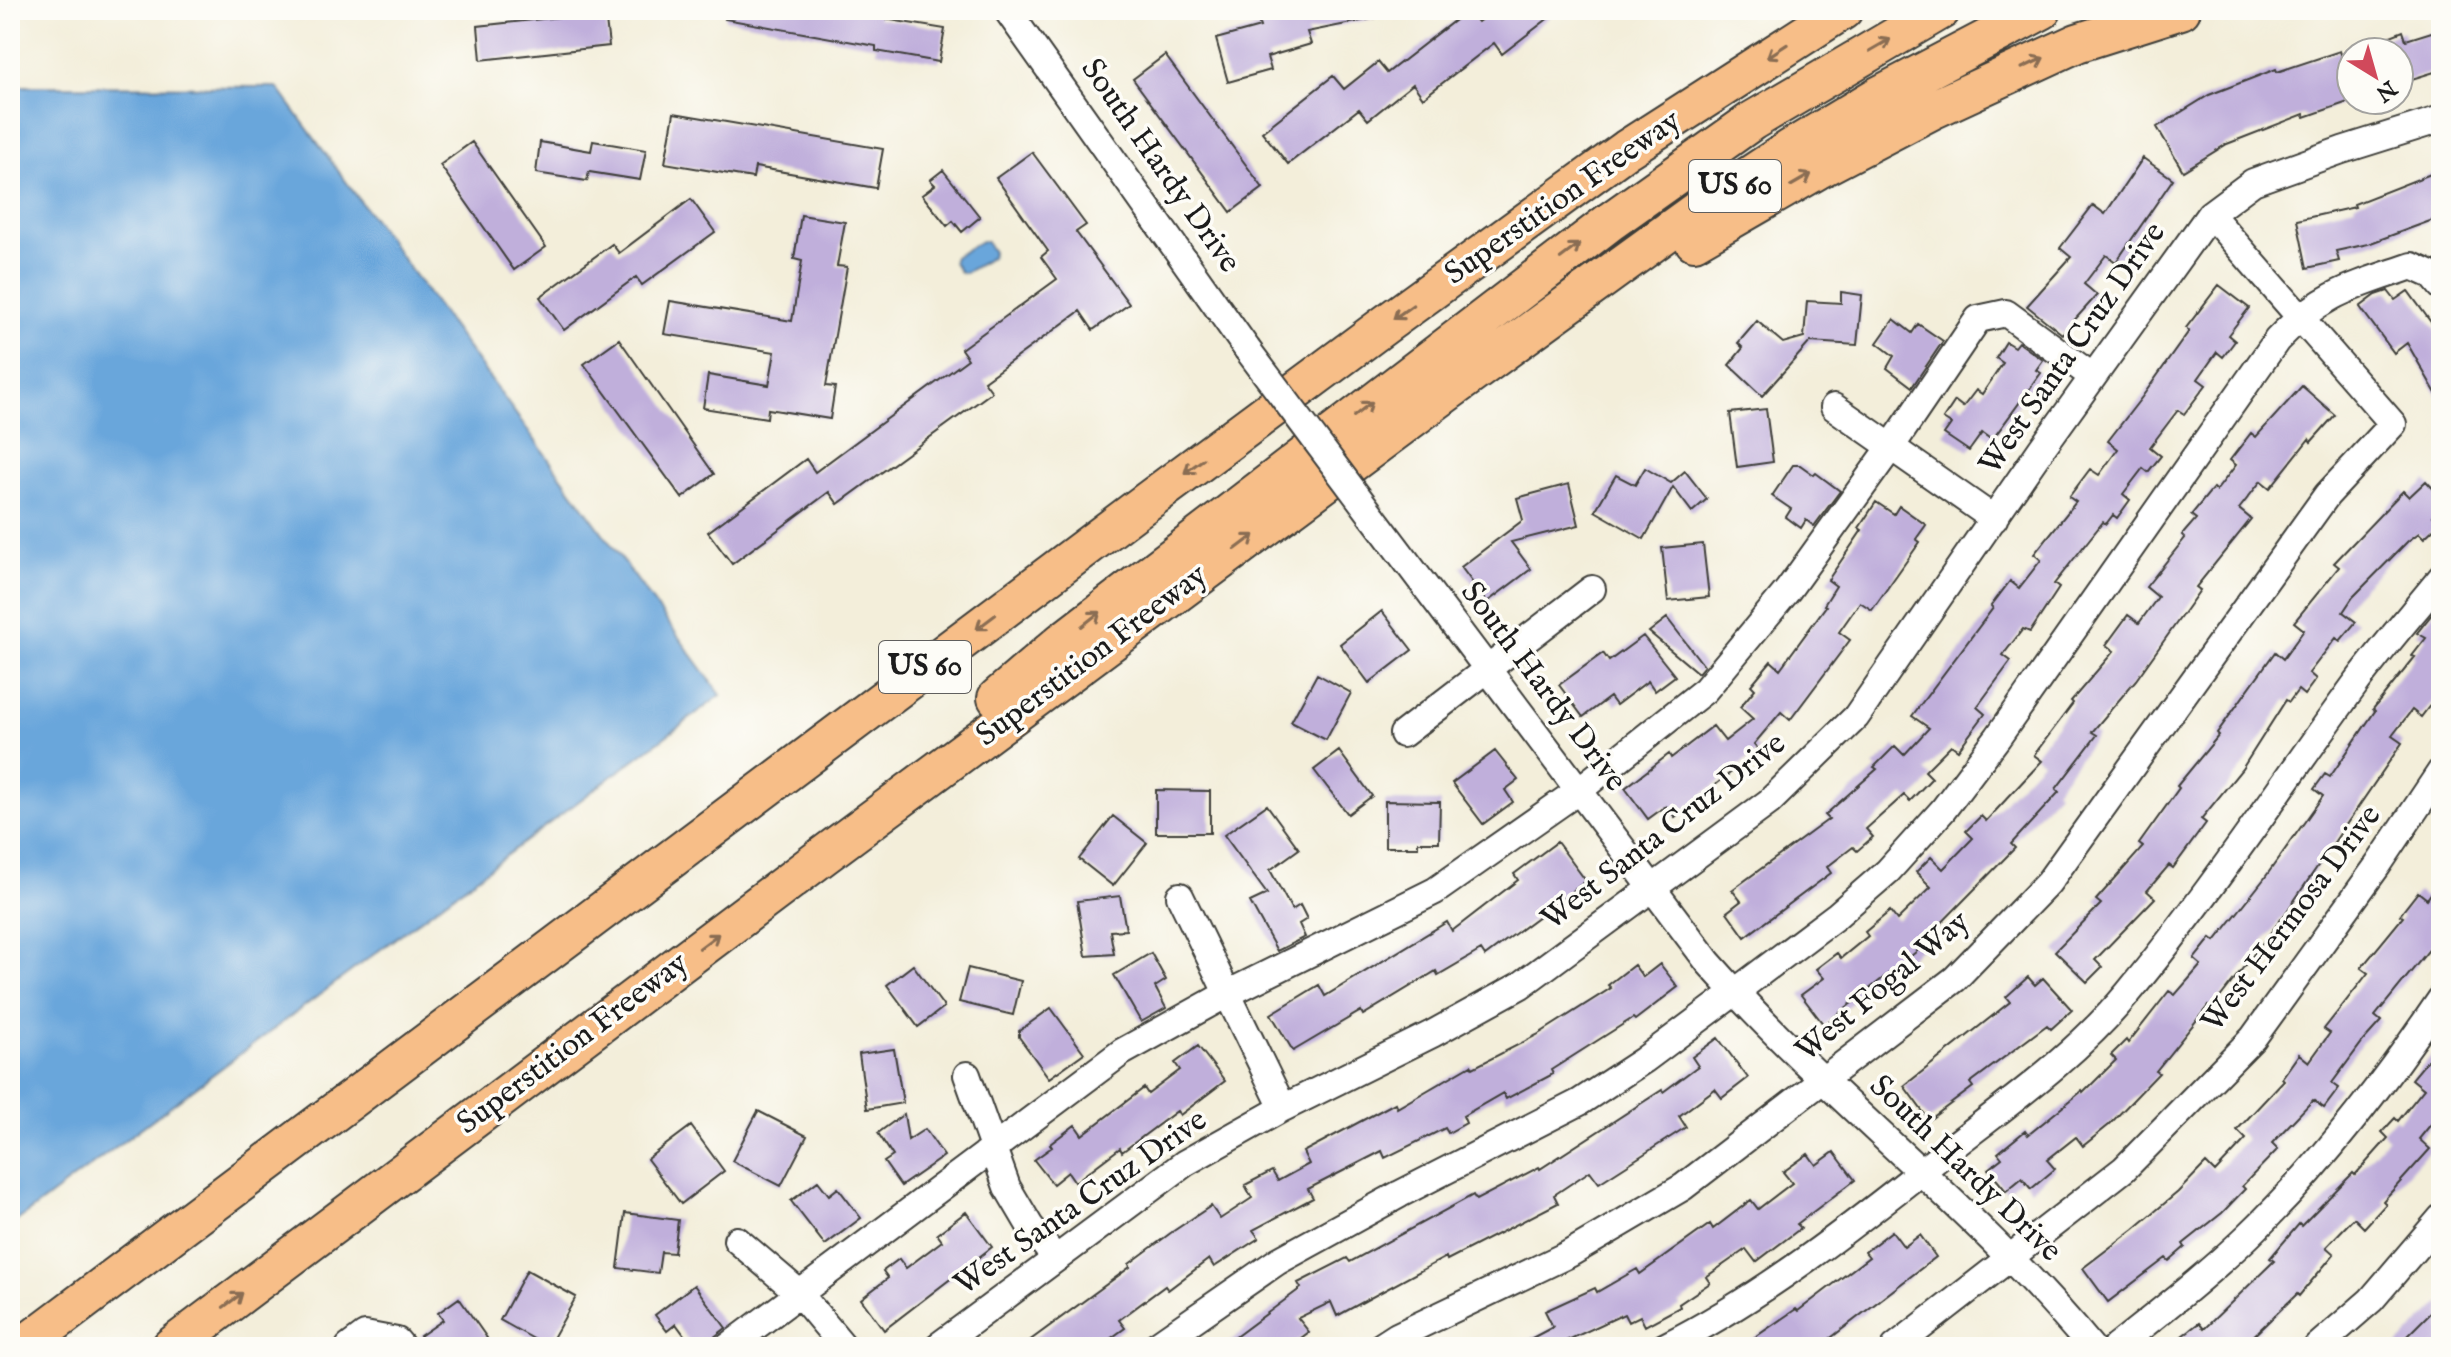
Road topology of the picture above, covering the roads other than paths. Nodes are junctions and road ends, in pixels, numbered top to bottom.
1 (1007, 10) edge
2 (1843, 10) edge
3 (1941, 10) edge
4 (2042, 10) edge
5 (2181, 10) edge
6 (2441, 119) edge
7 (2210, 214) junction
8 (2441, 286) edge
9 (2299, 316) junction
10 (2093, 377) junction
11 (1446, 393) junction
12 (1834, 407) dead end
13 (1891, 447) junction
14 (1994, 519) junction
15 (2441, 578) edge
16 (1592, 589) dead end
17 (1487, 669) junction
18 (1403, 734) dead end
19 (2441, 771) edge
20 (1578, 791) junction
21 (823, 856) junction
22 (1653, 890) junction
23 (1180, 896) dead end
24 (1735, 992) junction
25 (1227, 994) junction
26 (2441, 999) edge
27 (967, 1075) dead end
28 (1825, 1080) junction
29 (1283, 1108) junction
30 (993, 1148) junction
31 (1922, 1172) junction
32 (2441, 1218) edge
33 (737, 1240) dead end
34 (1055, 1258) junction
35 (2012, 1259) junction
36 (798, 1292) junction
37 (22, 1347) edge
38 (171, 1347) edge
39 (349, 1347) edge
40 (402, 1347) edge
41 (728, 1347) edge
42 (844, 1347) edge
43 (937, 1347) edge
44 (1154, 1347) edge
45 (1380, 1347) edge
46 (1664, 1347) edge
47 (1895, 1347) edge
48 (2091, 1347) edge
49 (2116, 1347) edge
50 (2317, 1347) edge

1 - 17 street, South Hardy Drive, bridge
2 -> 37 highway, Superstition Freeway / US 60
21 -> 3 highway
4 - 11 highway, Superstition Freeway / US 60
11 -> 5 highway
6 - 7 street, West Santa Cruz Drive
7 - 9 street
7 - 10 street, West Santa Cruz Drive
8 - 9 street
9 - 24 street
9 - 28 street, West Fogal Way
10 - 13 street
10 - 14 street, West Santa Cruz Drive
21 -> 11 highway, Superstition Freeway / US 60
12 - 13 street
13 - 14 street
13 - 20 street
14 - 22 street, West Santa Cruz Drive
15 - 31 street
16 - 17 street
17 - 18 street
17 - 20 street, South Hardy Drive
19 - 35 street, West Hermosa Drive
20 - 22 street, South Hardy Drive
20 - 25 street
38 -> 21 highway, Superstition Freeway / US 60
22 - 24 street, South Hardy Drive
22 - 29 street, West Santa Cruz Drive
23 - 25 street
24 - 28 street, South Hardy Drive
24 - 44 street
25 - 29 street
25 - 30 street
26 - 49 street
27 - 30 street
28 - 31 street, South Hardy Drive
28 - 45 street, West Fogal Way
29 - 34 street, West Santa Cruz Drive
30 - 34 street
30 - 36 street
31 - 35 street, South Hardy Drive
31 - 46 street
32 - 50 street
33 - 36 street
34 - 43 street, West Santa Cruz Drive
35 - 47 street, West Hermosa Drive
35 - 48 street, South Hardy Drive
36 - 41 street
36 - 42 street
39 - 40 street

